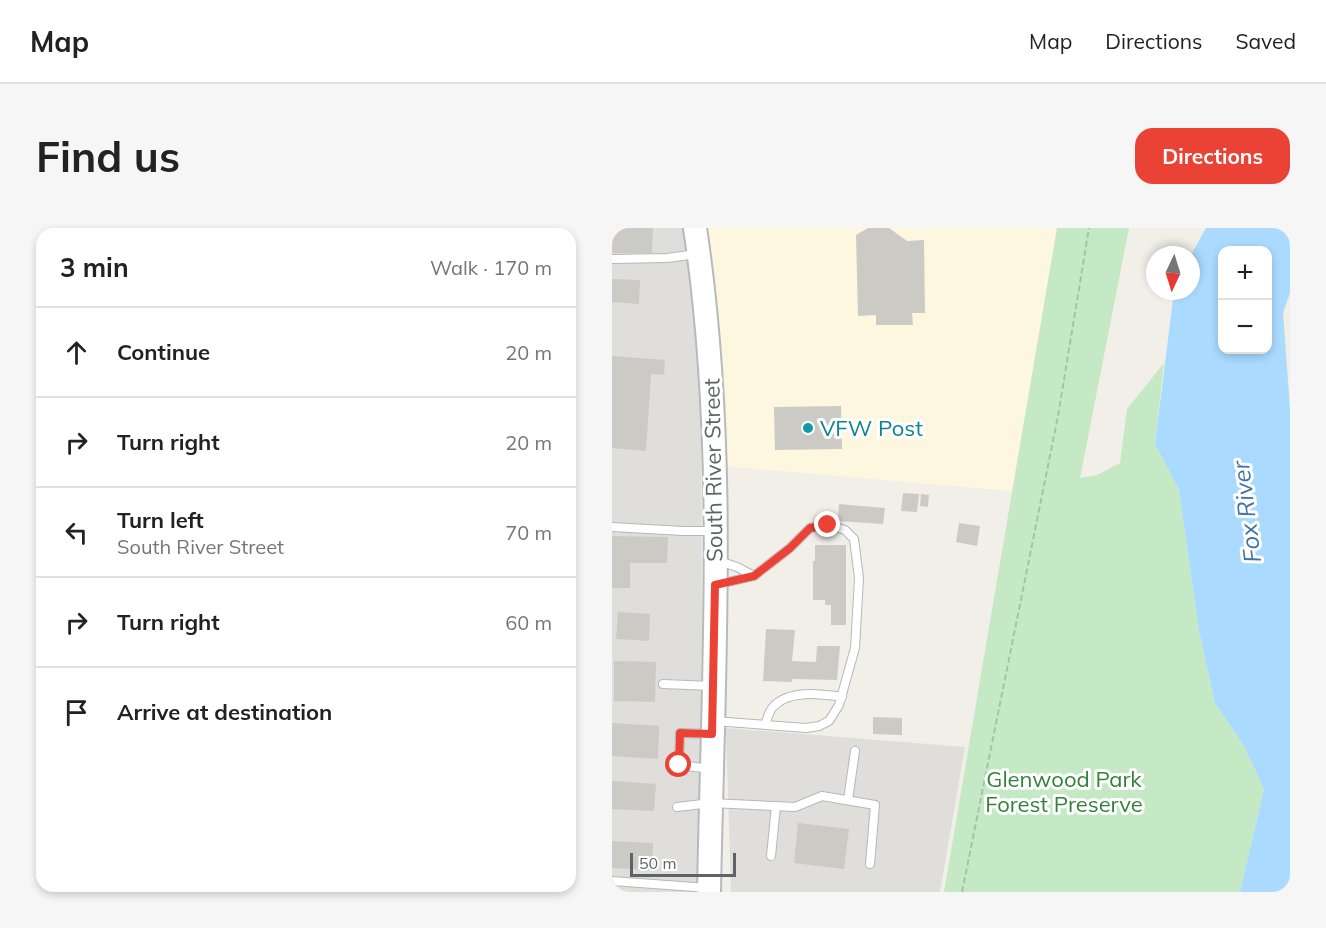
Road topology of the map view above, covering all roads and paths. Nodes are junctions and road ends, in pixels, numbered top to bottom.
1 (695, 228) edge
2 (1089, 228) edge
3 (699, 254) junction
4 (612, 259) edge
5 (612, 527) edge
6 (715, 531) junction
7 (715, 560) junction
8 (754, 576) junction
9 (715, 585) junction
10 (663, 684) dead end
11 (713, 686) junction
12 (842, 697) junction
13 (765, 725) junction
14 (713, 727) junction
15 (855, 751) dead end
16 (712, 769) junction
17 (848, 800) junction
18 (711, 803) junction
19 (776, 806) junction
20 (676, 807) dead end
21 (771, 856) dead end
22 (870, 864) dead end
23 (612, 881) edge
24 (709, 890) edge
25 (962, 892) edge

1 - 3 main road, South River Street
2 - 25 path
3 - 4 lane
3 - 6 main road, South River Street
5 - 6 lane
6 - 7 main road, South River Street
7 - 8 lane
7 - 9 main road, South River Street
8 - 9 lane
8 - 12 lane
9 - 11 main road, South River Street
10 - 11 lane
11 - 14 main road, South River Street
12 - 13 lane
12 - 13 lane
13 - 14 lane
14 - 16 main road, South River Street
14 - 16 lane
15 - 17 lane
16 - 18 main road, South River Street
17 - 19 lane
17 - 22 lane
18 - 19 lane
18 - 20 lane
18 - 24 main road, South River Street
19 - 21 lane
23 - 24 lane

